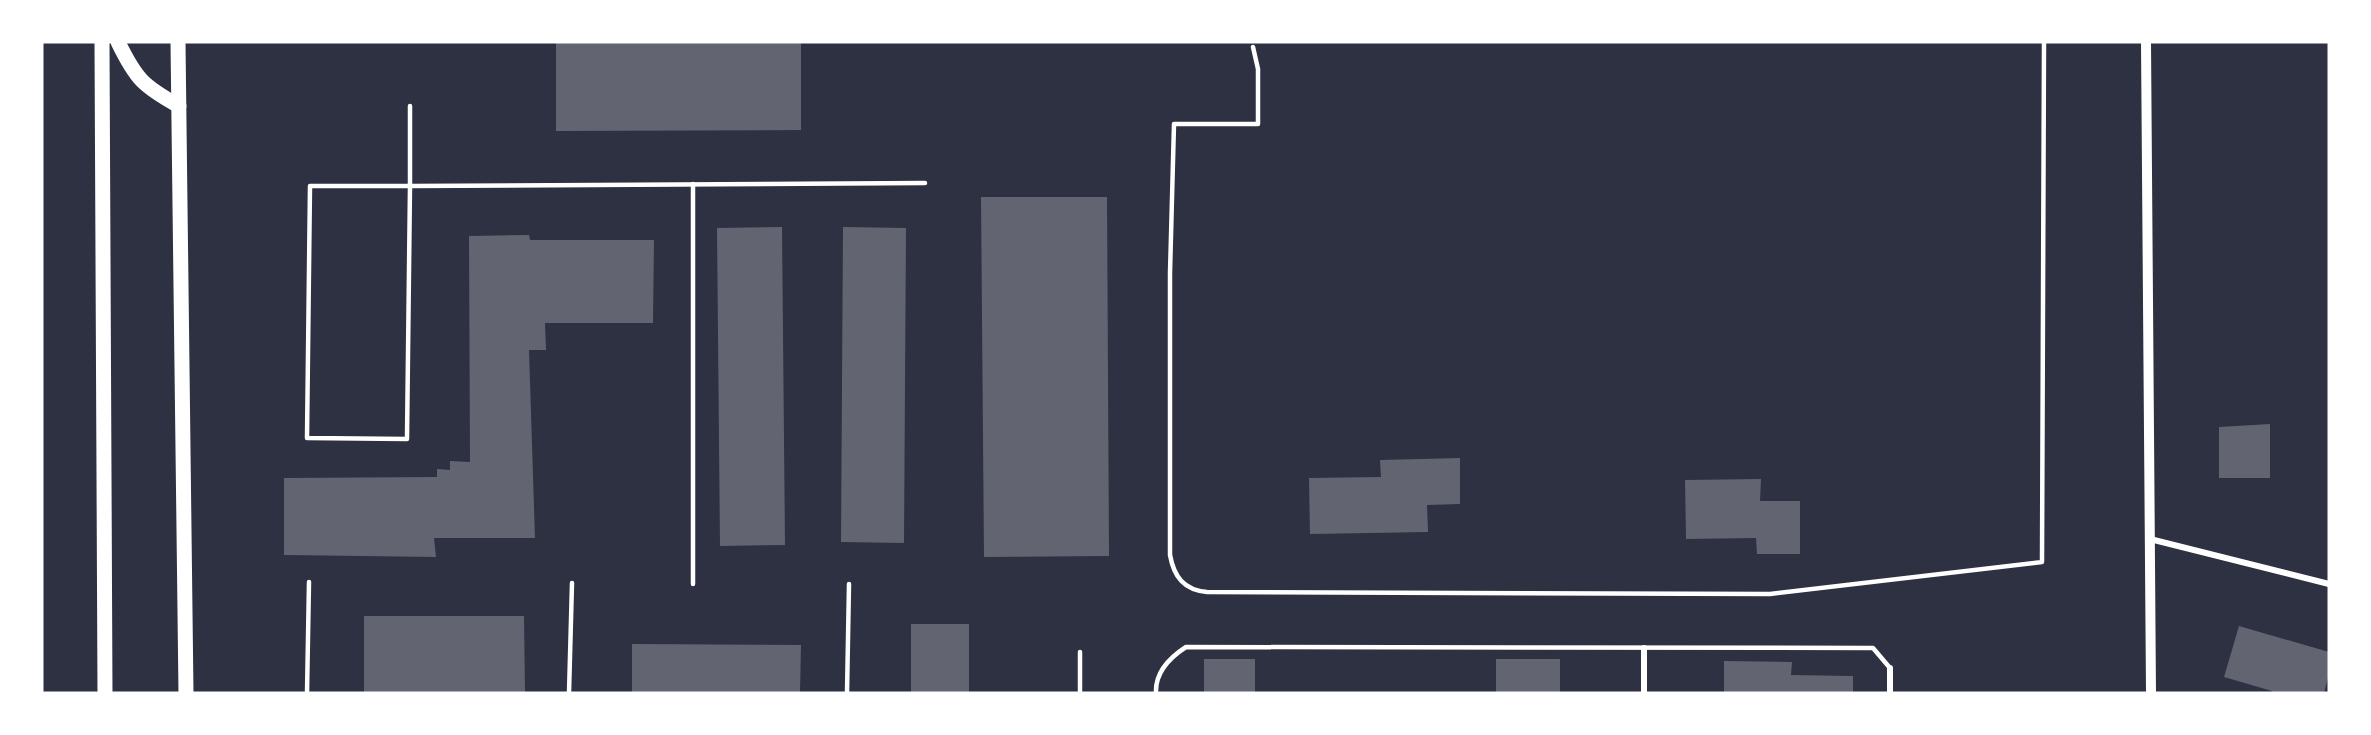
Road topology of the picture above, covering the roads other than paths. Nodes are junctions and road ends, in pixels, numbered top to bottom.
1 (102, 42) edge
2 (118, 42) edge
3 (178, 42) edge
4 (2044, 42) edge
5 (2146, 42) edge
6 (1253, 47) dead end
7 (410, 105) dead end
8 (178, 106) junction
9 (925, 183) dead end
10 (693, 184) junction
11 (410, 186) junction
12 (2150, 539) junction
13 (309, 582) dead end
14 (572, 583) dead end
15 (693, 584) dead end
16 (849, 584) dead end
17 (2329, 584) edge
18 (1644, 648) junction
19 (1080, 652) dead end
20 (1890, 668) joint
21 (105, 693) edge
22 (186, 693) edge
23 (307, 693) edge
24 (569, 693) edge
25 (847, 693) edge
26 (1080, 693) edge
27 (1156, 693) edge
28 (1644, 693) edge
29 (1890, 693) edge
30 (2151, 693) edge

1 - 21 main road
2 - 8 main road
3 - 8 main road
4 - 6 lane
5 - 12 street
7 - 11 lane
8 - 22 main road
9 - 10 lane
10 - 11 lane
10 - 15 lane
11 - 11 lane
12 - 17 street
12 - 30 street
13 - 23 lane
14 - 24 lane
16 - 25 lane
18 - 20 lane
18 - 27 lane
18 - 28 street
19 - 26 lane
20 - 29 street

